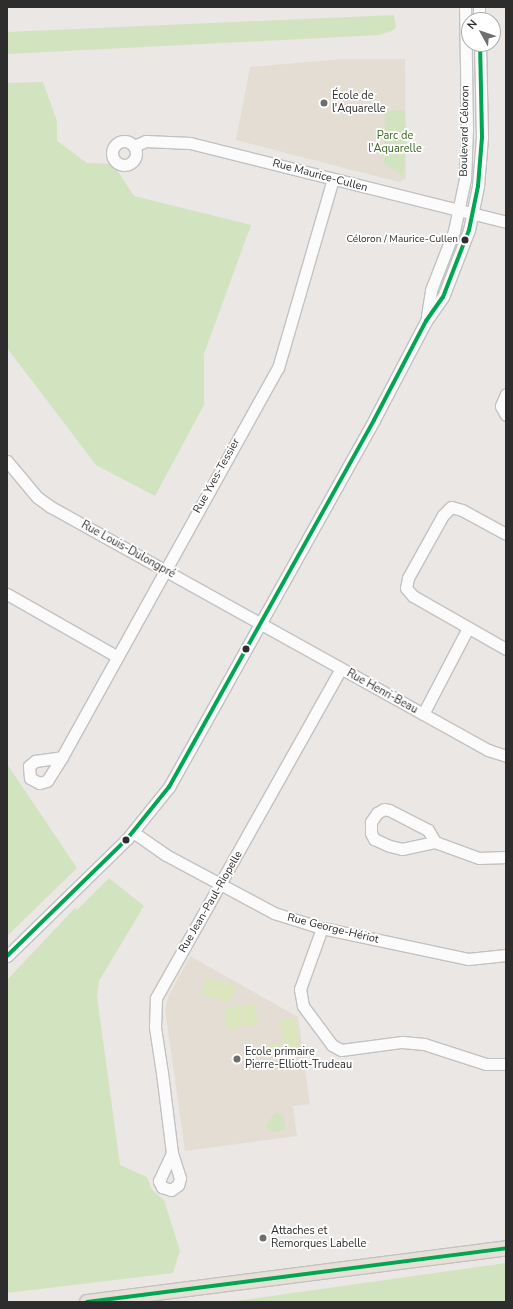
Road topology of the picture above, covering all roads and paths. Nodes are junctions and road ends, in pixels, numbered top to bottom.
1 (465, 7) edge
2 (480, 52) edge
3 (134, 146) dead end
4 (333, 179) junction
5 (459, 212) junction
6 (473, 215) junction
7 (506, 222) edge
8 (426, 321) junction
9 (506, 394) edge
10 (506, 415) edge
11 (7, 461) edge
12 (506, 534) edge
13 (165, 570) junction
14 (7, 594) edge
15 (260, 624) junction
16 (468, 628) junction
17 (506, 649) edge
18 (116, 656) junction
19 (341, 669) junction
20 (423, 714) junction
21 (506, 756) edge
22 (62, 757) dead end
23 (133, 832) junction
24 (435, 842) junction
25 (506, 857) edge
26 (219, 886) junction
27 (322, 928) junction
28 (506, 955) edge
29 (7, 956) edge
30 (506, 1064) edge
31 (172, 1152) dead end
32 (506, 1248) edge
33 (87, 1302) edge

1 - 5 street, Boulevard Céloron
2 - 6 street, Boulevard Céloron
3 - 4 street, Rue Maurice-Cullen
4 - 5 street, Rue Maurice-Cullen
4 - 13 street, Rue Yves-Tessier
5 - 6 street, Rue Maurice-Cullen
5 - 8 street, Boulevard Céloron
6 - 7 street, Rue Maurice-Cullen
6 - 8 street, Boulevard Céloron
8 - 15 street, Boulevard Céloron
9 - 10 street
11 - 13 street, Rue Louis-Dulongpré
12 - 16 street
13 - 15 street, Rue Louis-Dulongpré
13 - 18 street, Rue Yves-Tessier
14 - 18 street
15 - 19 street, Rue Henri-Beau
15 - 23 street, Boulevard Céloron
16 - 17 street
16 - 20 street
18 - 22 street, Rue Yves-Tessier
19 - 20 street, Rue Henri-Beau
19 - 26 street, Rue Jean-Paul-Riopelle
20 - 21 street, Rue Henri-Beau
23 - 26 street, Rue George-Hériot
23 - 29 street, Boulevard Céloron
24 - 24 street
24 - 25 street
26 - 27 street, Rue George-Hériot
26 - 31 street, Rue Jean-Paul-Riopelle
27 - 28 street, Rue George-Hériot
27 - 30 street
32 - 33 main road

